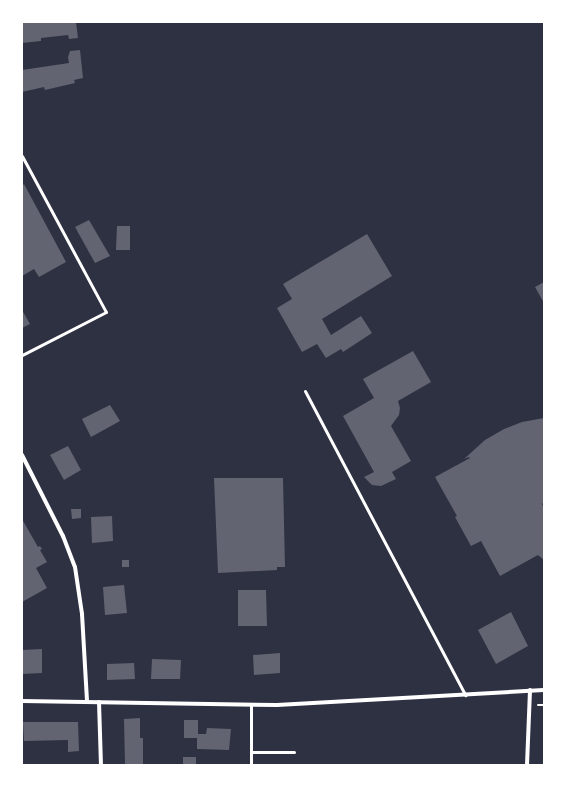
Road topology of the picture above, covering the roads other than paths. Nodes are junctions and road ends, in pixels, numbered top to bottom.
1 (22, 156) edge
2 (22, 355) edge
3 (304, 391) dead end
4 (22, 455) edge
5 (530, 690) junction
6 (544, 690) edge
7 (465, 695) junction
8 (22, 700) edge
9 (87, 702) junction
10 (100, 702) junction
11 (252, 705) junction
12 (251, 752) junction
13 (294, 752) dead end
14 (101, 765) edge
15 (252, 765) edge
16 (527, 765) edge

1 - 2 lane
3 - 7 lane
4 - 9 street
5 - 6 street
5 - 7 street
5 - 16 street
7 - 11 street
8 - 9 street
9 - 10 street
10 - 11 street
10 - 14 street
11 - 12 lane
12 - 13 lane
12 - 15 lane

